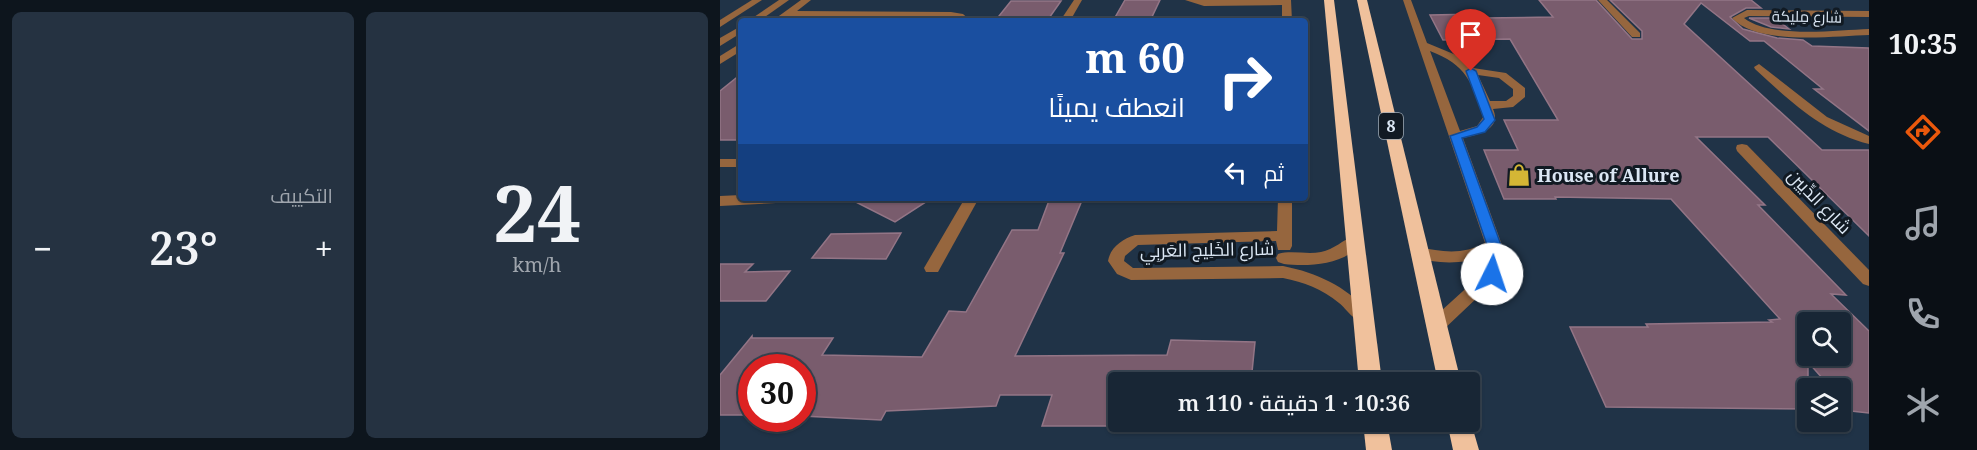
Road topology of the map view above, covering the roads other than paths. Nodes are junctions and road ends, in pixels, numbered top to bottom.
1 (785, 0) edge
2 (807, 0) edge
3 (1078, 0) edge
4 (1189, 0) edge
5 (1329, 0) edge
6 (1362, 0) edge
7 (1407, 0) edge
8 (1602, 0) edge
9 (749, 1) edge
10 (1287, 1) edge
11 (788, 14) junction
12 (1869, 14) edge
13 (758, 18) edge
14 (782, 18) edge
15 (962, 18) edge
16 (1067, 18) edge
17 (1287, 18) edge
18 (720, 24) edge
19 (738, 31) edge
20 (1869, 32) edge
21 (1636, 35) dead end
22 (720, 43) edge
23 (1422, 45) junction
24 (738, 48) edge
25 (720, 61) edge
26 (1759, 67) dead end
27 (1471, 71) junction
28 (1486, 105) junction
29 (1455, 136) junction
30 (1869, 140) edge
31 (1742, 148) dead end
32 (720, 163) edge
33 (738, 163) edge
34 (738, 200) edge
35 (720, 201) edge
36 (970, 201) edge
37 (1285, 201) edge
38 (1284, 236) junction
39 (1355, 241) junction
40 (1494, 245) junction
41 (1419, 253) junction
42 (1284, 265) junction
43 (932, 268) dead end
44 (1869, 280) edge
45 (1363, 316) junction
46 (1436, 326) junction
47 (1370, 372) edge
48 (1447, 372) edge
49 (1376, 432) edge
50 (1462, 432) edge
51 (1379, 450) edge
52 (1466, 450) edge

1 - 13 street
2 - 11 street
3 - 16 street
4 - 10 street
5 - 39 highway
6 - 41 highway, 8
7 - 23 street
8 - 21 street
9 - 18 street
10 - 17 street
11 - 14 street
11 - 15 street
12 - 20 street, شارع مِليكة
19 - 22 street
23 - 27 street
23 - 29 street
24 - 25 street
26 - 30 street
27 - 28 street
27 - 28 street
28 - 29 street
29 - 40 street
31 - 44 street, شارع الدِّيين
32 - 33 street
34 - 35 street
36 - 43 street
37 - 38 street
38 - 42 street
38 - 42 street, شارع الخَلِيج العَربِي
39 - 42 street, شارع الخَلِيج العَربِي
39 - 45 highway
40 - 41 street
40 - 46 street
41 - 46 highway, 8
42 - 45 street, شارع الخَلِيج العَربِي
45 - 47 highway
46 - 48 highway, 8
49 - 51 highway
50 - 52 highway

